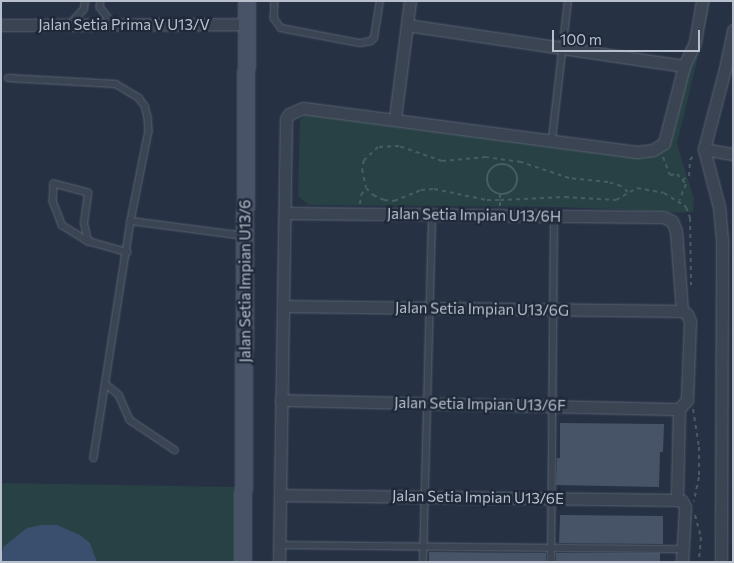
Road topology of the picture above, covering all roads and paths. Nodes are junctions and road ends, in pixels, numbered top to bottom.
1 (85, 1) edge
2 (100, 1) edge
3 (247, 1) edge
4 (275, 1) edge
5 (380, 1) edge
6 (410, 1) edge
7 (568, 1) edge
8 (702, 1) edge
9 (247, 24) junction
10 (1, 25) edge
11 (70, 25) junction
12 (114, 25) junction
13 (407, 25) junction
14 (733, 30) edge
15 (562, 48) junction
16 (684, 66) junction
17 (729, 70) edge
18 (8, 78) dead end
19 (394, 118) junction
20 (552, 139) junction
21 (659, 148) junction
22 (704, 149) junction
23 (733, 154) edge
24 (503, 159) junction
25 (503, 164) junction
26 (682, 180) junction
27 (366, 188) junction
28 (628, 192) junction
29 (679, 201) junction
30 (285, 212) junction
31 (360, 214) junction
32 (432, 215) junction
33 (554, 217) junction
34 (690, 218) dead end
35 (130, 221) junction
36 (245, 236) junction
37 (88, 241) junction
38 (127, 252) junction
39 (283, 306) junction
40 (429, 308) junction
41 (553, 310) junction
42 (682, 311) junction
43 (106, 384) junction
44 (282, 400) junction
45 (427, 403) junction
46 (552, 405) junction
47 (679, 409) junction
48 (727, 415) edge
49 (176, 450) dead end
50 (94, 458) dead end
51 (727, 492) edge
52 (280, 496) junction
53 (424, 497) junction
54 (552, 499) junction
55 (677, 500) junction
56 (279, 545) junction
57 (423, 547) junction
58 (551, 548) junction
59 (683, 549) junction
60 (243, 562) edge
61 (279, 562) edge
62 (423, 562) edge
63 (551, 562) edge
64 (682, 562) edge
65 (721, 562) edge

1 - 11 lane
2 - 12 lane
3 - 9 street, Jalan Setia Impian U13/6
4 - 5 lane
6 - 13 street
7 - 15 lane
8 - 16 street
9 - 12 street, Jalan Setia Prima V U13/V
9 - 36 street, Jalan Setia Impian U13/6
10 - 11 street, Jalan Setia Prima V U13/V
11 - 12 street, Jalan Setia Prima V U13/V
13 - 15 street
13 - 19 street
14 - 17 street
15 - 16 street
15 - 20 lane
16 - 21 street
17 - 22 street
18 - 35 lane
19 - 20 street
19 - 30 street
20 - 21 street
21 - 26 path
22 - 23 street
22 - 26 path
22 - 48 street
24 - 25 path
24 - 27 path
24 - 28 path
25 - 25 path
26 - 29 path
27 - 28 path
27 - 31 path
28 - 29 path
29 - 34 path
30 - 31 street, Jalan Setia Impian U13/6H
30 - 39 street
31 - 32 street, Jalan Setia Impian U13/6H
32 - 33 street, Jalan Setia Impian U13/6H
32 - 40 lane
33 - 41 lane
33 - 42 street, Jalan Setia Impian U13/6H
35 - 36 lane
35 - 38 lane
36 - 60 street, Jalan Setia Impian U13/6
37 - 37 lane
37 - 38 lane
38 - 43 lane
39 - 40 street, Jalan Setia Impian U13/6G
39 - 44 street
40 - 41 street, Jalan Setia Impian U13/6G
40 - 45 lane
41 - 42 street, Jalan Setia Impian U13/6G
41 - 46 lane
42 - 47 street
43 - 49 lane
43 - 50 lane
44 - 45 street, Jalan Setia Impian U13/6F
44 - 52 street
45 - 46 street, Jalan Setia Impian U13/6F
45 - 53 lane
46 - 47 street, Jalan Setia Impian U13/6F
46 - 54 lane
47 - 55 street
48 - 51 street
51 - 65 street
52 - 53 street, Jalan Setia Impian U13/6E
52 - 56 street
53 - 54 street, Jalan Setia Impian U13/6E
53 - 57 lane
54 - 55 street, Jalan Setia Impian U13/6E
54 - 58 lane
55 - 59 street
56 - 57 lane
56 - 61 street
57 - 58 lane
57 - 62 lane
58 - 59 lane
58 - 63 lane
59 - 64 street

